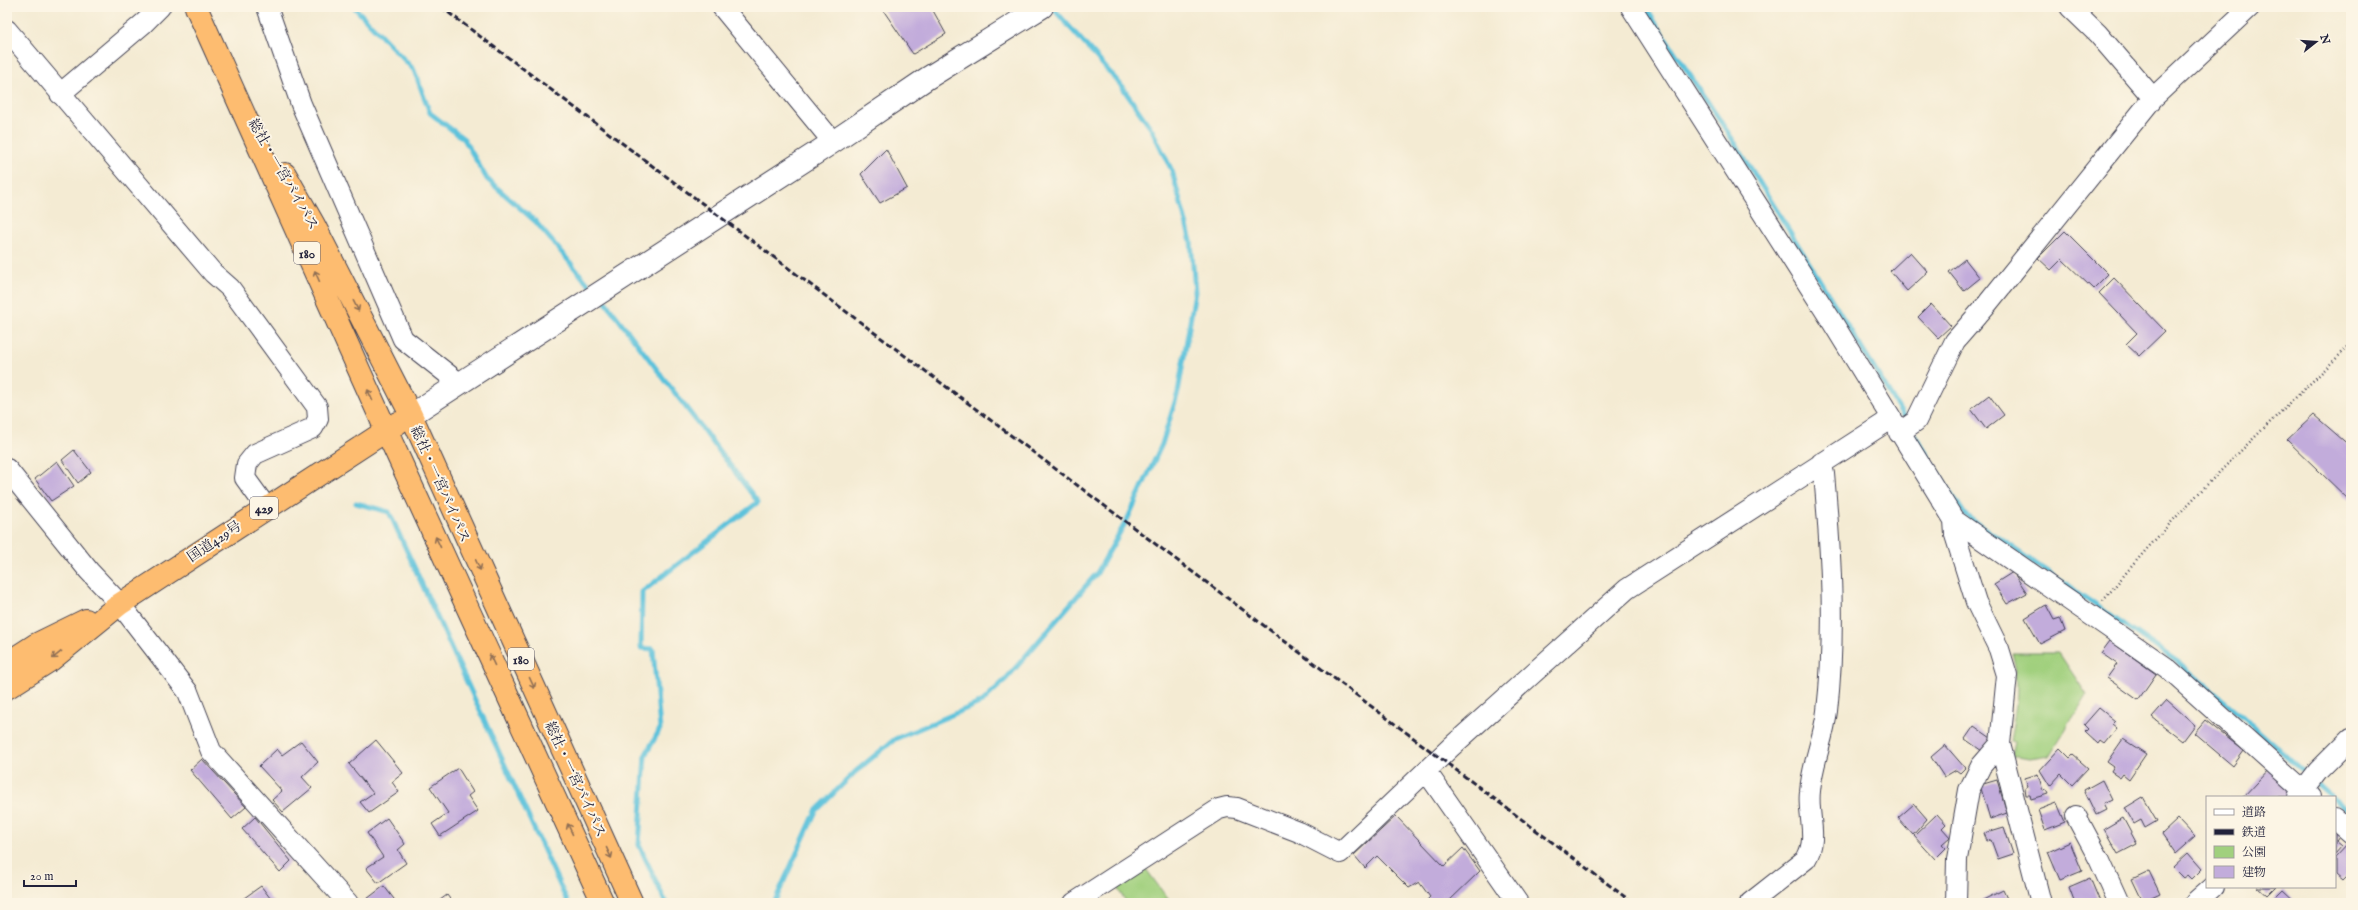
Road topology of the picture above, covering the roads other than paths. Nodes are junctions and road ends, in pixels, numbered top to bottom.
1 (160, 7) edge
2 (196, 7) edge
3 (267, 7) edge
4 (722, 7) edge
5 (1631, 7) edge
6 (2070, 7) edge
7 (2250, 7) edge
8 (1033, 10) edge
9 (7, 30) edge
10 (228, 76) junction
11 (60, 94) junction
12 (2154, 98) junction
13 (833, 142) junction
14 (459, 383) junction
15 (411, 415) junction
16 (1903, 426) junction
17 (386, 430) junction
18 (1821, 463) junction
19 (7, 469) edge
20 (266, 507) junction
21 (1954, 520) junction
22 (120, 604) junction
23 (7, 663) edge
24 (7, 688) edge
25 (2351, 738) edge
26 (2000, 744) junction
27 (1426, 771) junction
28 (2307, 788) edge
29 (2076, 816) dead end
30 (2336, 820) edge
31 (2351, 833) edge
32 (2212, 888) edge
33 (343, 901) edge
34 (604, 903) edge
35 (632, 903) edge
36 (1074, 903) edge
37 (1518, 903) edge
38 (1750, 903) edge
39 (1956, 903) edge
40 (2041, 903) edge
41 (2119, 903) edge
42 (2196, 903) edge

1 - 11 street
2 - 10 highway, 総社・一宮バイパス / 180
3 - 14 street
4 - 13 street
5 - 16 street
6 - 12 street
7 - 12 street
8 - 13 street
9 - 11 street
10 -> 15 highway, 総社・一宮バイパス / 180
17 -> 10 highway, 総社・一宮バイパス / 180
11 - 20 street
12 - 16 street
13 - 14 street
14 - 15 street
15 - 17 highway, 国道429号 / 429
15 -> 35 highway, 総社・一宮バイパス / 180
16 - 18 street
16 - 21 street
17 - 20 highway, 国道429号 / 429
34 -> 17 highway, 総社・一宮バイパス / 180
18 - 27 street
18 - 38 street
19 - 22 street
20 - 22 highway, 国道429号 / 429
21 - 26 street
21 - 28 street
22 - 23 highway, 国道429号 / 429
22 -> 24 highway, 国道429号 / 429
22 - 33 street
25 - 28 street
26 - 39 street
26 - 40 street
27 - 36 street
27 - 37 street
29 - 41 street
30 - 31 street
32 - 42 street

